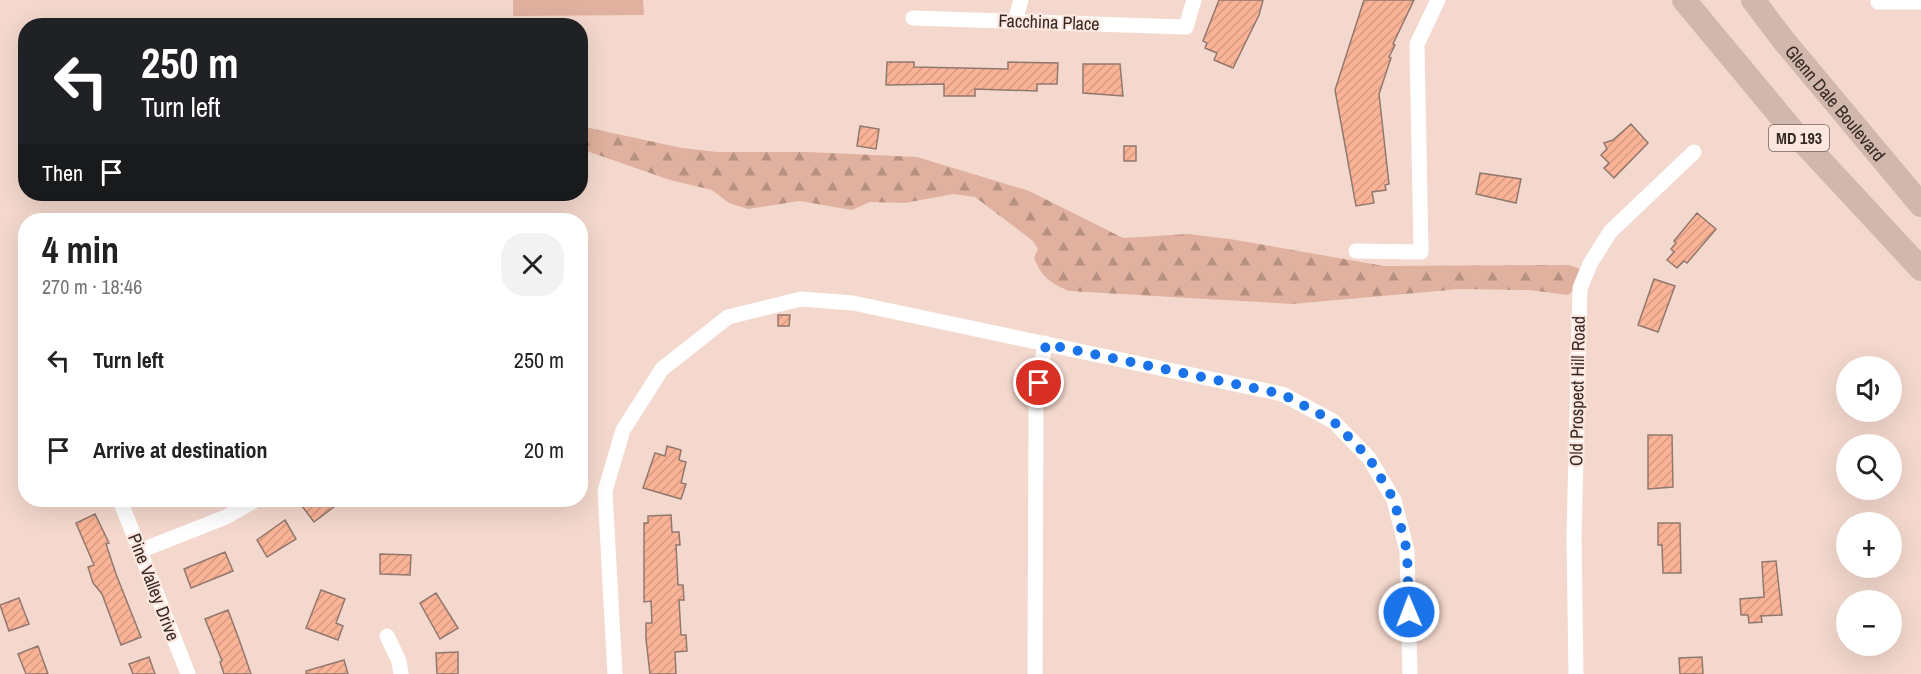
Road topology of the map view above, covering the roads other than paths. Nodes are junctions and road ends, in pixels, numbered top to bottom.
1 (1021, 0) edge
2 (1194, 0) edge
3 (1438, 0) edge
4 (1684, 0) edge
5 (1753, 0) edge
6 (1878, 2) dead end
7 (1921, 2) edge
8 (913, 18) dead end
9 (1015, 21) junction
10 (1694, 152) dead end
11 (1921, 205) edge
12 (1356, 251) dead end
13 (1921, 269) edge
14 (1046, 344) junction
15 (123, 507) edge
16 (244, 507) edge
17 (142, 550) junction
18 (387, 636) dead end
19 (188, 674) edge
20 (401, 674) edge
21 (615, 674) edge
22 (1035, 674) edge
23 (1410, 674) edge
24 (1576, 674) edge

1 - 9 street
2 - 9 street, Facchina Place
3 - 12 street
4 - 13 main road, MD 193
5 - 11 main road, Glenn Dale Boulevard / MD 193
6 - 7 street
8 - 9 street, Facchina Place
10 - 24 street, Old Prospect Hill Road
14 - 21 street
14 - 22 street
14 - 23 street
15 - 17 street, Pine Valley Drive
16 - 17 street
17 - 19 street, Pine Valley Drive
18 - 20 street

